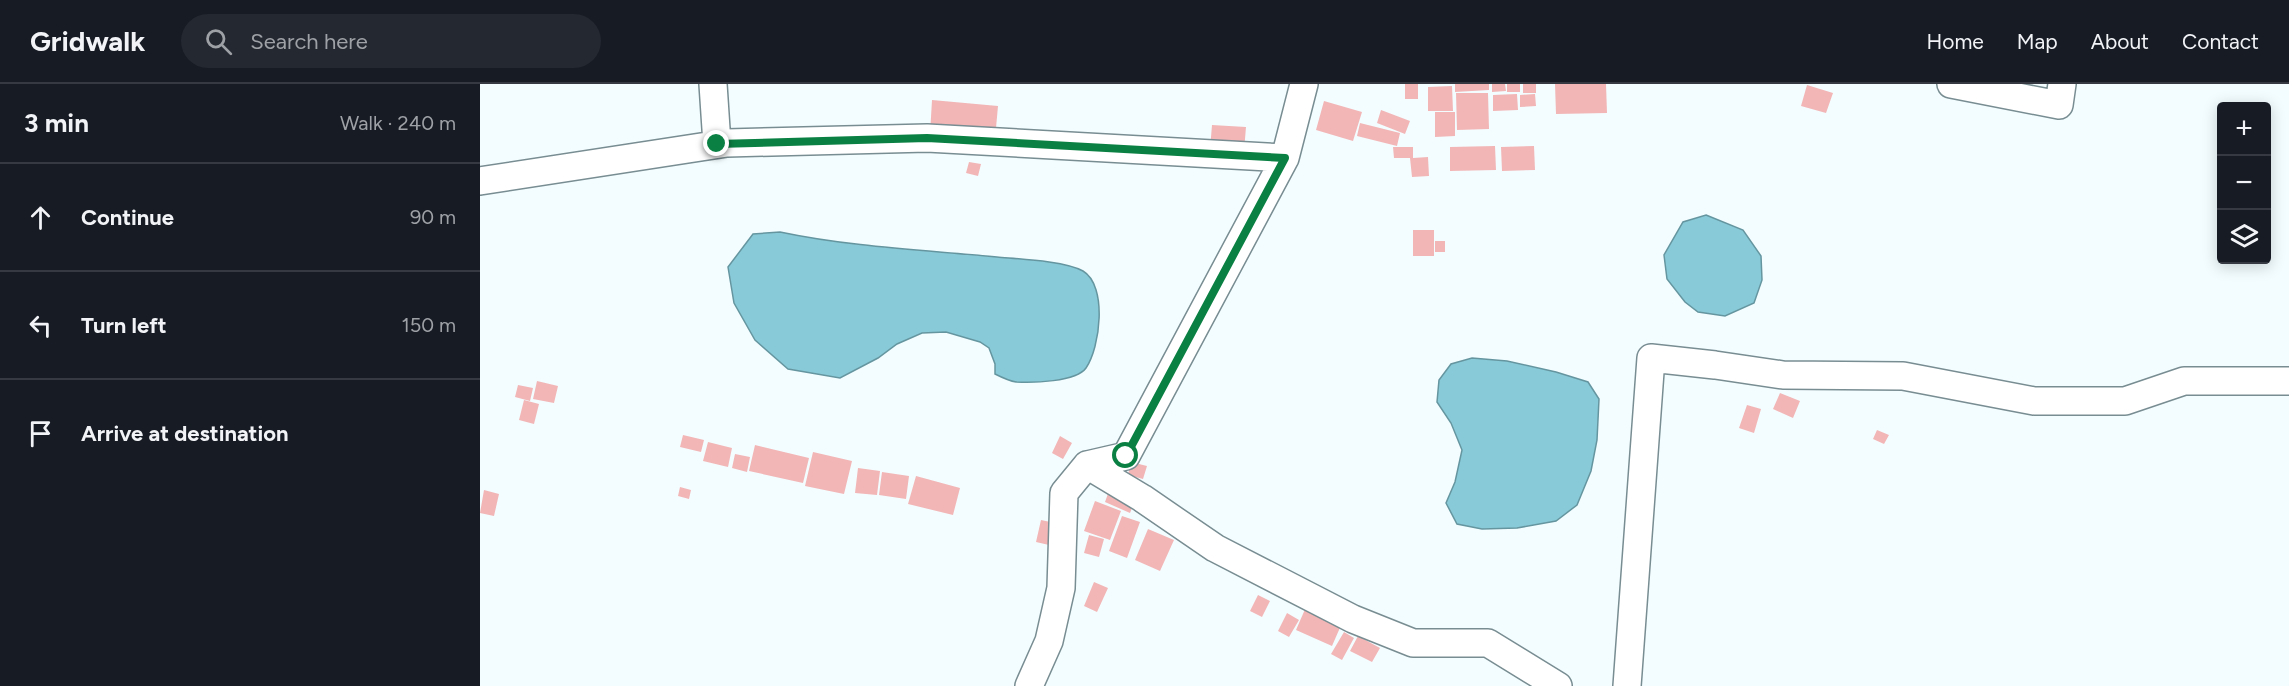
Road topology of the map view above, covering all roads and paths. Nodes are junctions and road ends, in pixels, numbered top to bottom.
1 (713, 84) edge
2 (1304, 84) edge
3 (1951, 84) edge
4 (2062, 84) edge
5 (717, 144) junction
6 (1285, 158) junction
7 (480, 180) edge
8 (2289, 381) edge
9 (1087, 465) junction
10 (1029, 686) edge
11 (1558, 686) edge
12 (1627, 686) edge

1 - 5 street
2 - 6 street
3 - 4 street
5 - 6 street
5 - 7 street
6 - 9 street
8 - 12 street
9 - 10 street
9 - 11 street

